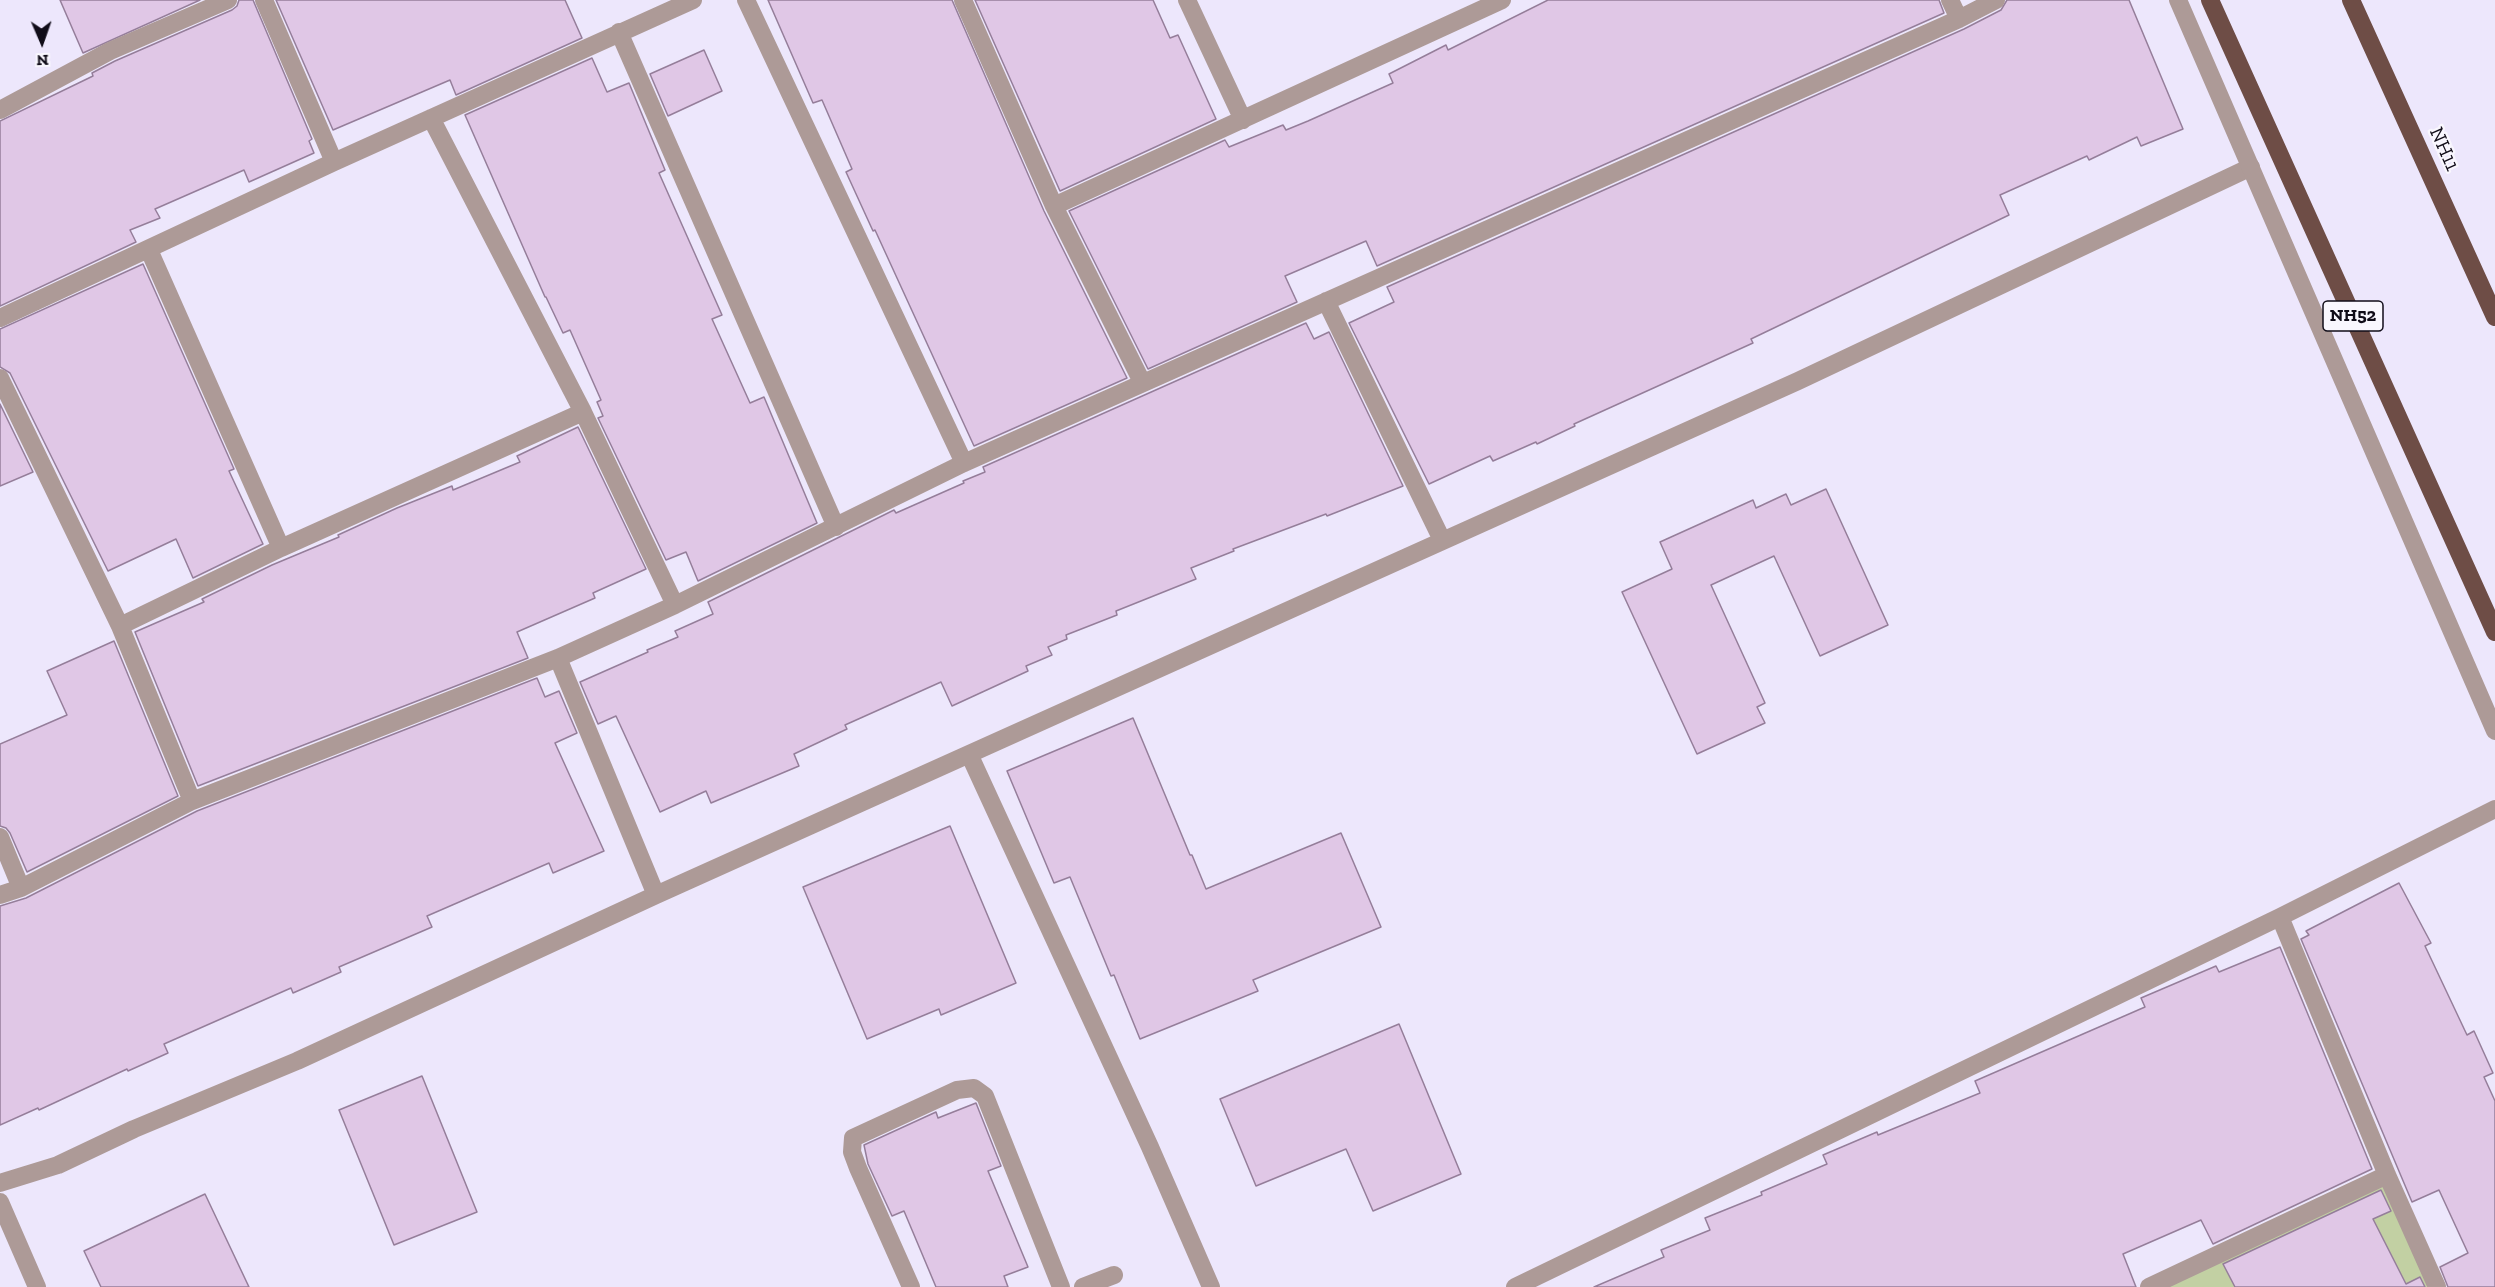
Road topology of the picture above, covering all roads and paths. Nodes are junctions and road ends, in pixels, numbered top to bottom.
1 (228, 0) edge
2 (264, 0) edge
3 (693, 0) edge
4 (746, 0) edge
5 (963, 0) edge
6 (1187, 0) edge
7 (1502, 0) edge
8 (1950, 0) edge
9 (1996, 0) edge
10 (2178, 0) edge
11 (2210, 0) edge
12 (2351, 0) edge
13 (1959, 19) junction
14 (619, 32) junction
15 (0, 111) edge
16 (431, 118) junction
17 (1243, 120) junction
18 (334, 162) junction
19 (2250, 167) junction
20 (1054, 206) junction
21 (149, 250) junction
22 (1326, 301) junction
23 (2495, 317) edge
24 (0, 318) edge
25 (0, 378) edge
26 (1142, 382) junction
27 (583, 412) junction
28 (964, 463) junction
29 (836, 527) junction
30 (1442, 540) junction
31 (281, 548) junction
32 (675, 605) junction
33 (120, 626) junction
34 (2495, 632) edge
35 (558, 658) junction
36 (2495, 731) edge
37 (970, 756) junction
38 (192, 801) junction
39 (2495, 809) edge
40 (0, 837) edge
41 (21, 888) junction
42 (0, 895) edge
43 (656, 895) junction
44 (2280, 917) junction
45 (2387, 1174) junction
46 (0, 1183) edge
47 (0, 1202) edge
48 (1114, 1275) dead end
49 (37, 1287) edge
50 (910, 1287) edge
51 (1061, 1287) edge
52 (1083, 1287) edge
53 (1211, 1287) edge
54 (1515, 1287) edge
55 (2149, 1287) edge
56 (2437, 1287) edge

1 - 15 street
2 - 18 street
3 - 14 street
4 - 28 street
5 - 20 street
6 - 17 street
7 - 17 street
8 - 13 street
9 - 13 street
10 - 19 street
11 - 34 highway, NH52
12 - 23 highway, NH11
13 - 22 street
14 - 16 street
14 - 29 street
16 - 18 street
16 - 27 street
17 - 20 street
18 - 21 street
19 - 30 street
19 - 36 street
20 - 26 street
21 - 24 street
21 - 31 street
22 - 26 street
22 - 30 street
25 - 33 street
26 - 28 street
27 - 31 street
27 - 32 street
28 - 29 street
29 - 32 street
30 - 37 street
31 - 33 street
32 - 35 street
33 - 38 street
35 - 38 street
35 - 43 street
37 - 43 street
37 - 53 street
38 - 41 street
39 - 44 street
40 - 41 street
41 - 42 street
43 - 46 street
44 - 45 street
44 - 54 street
45 - 55 street
45 - 56 street
47 - 49 street
48 - 52 street
50 - 51 street

